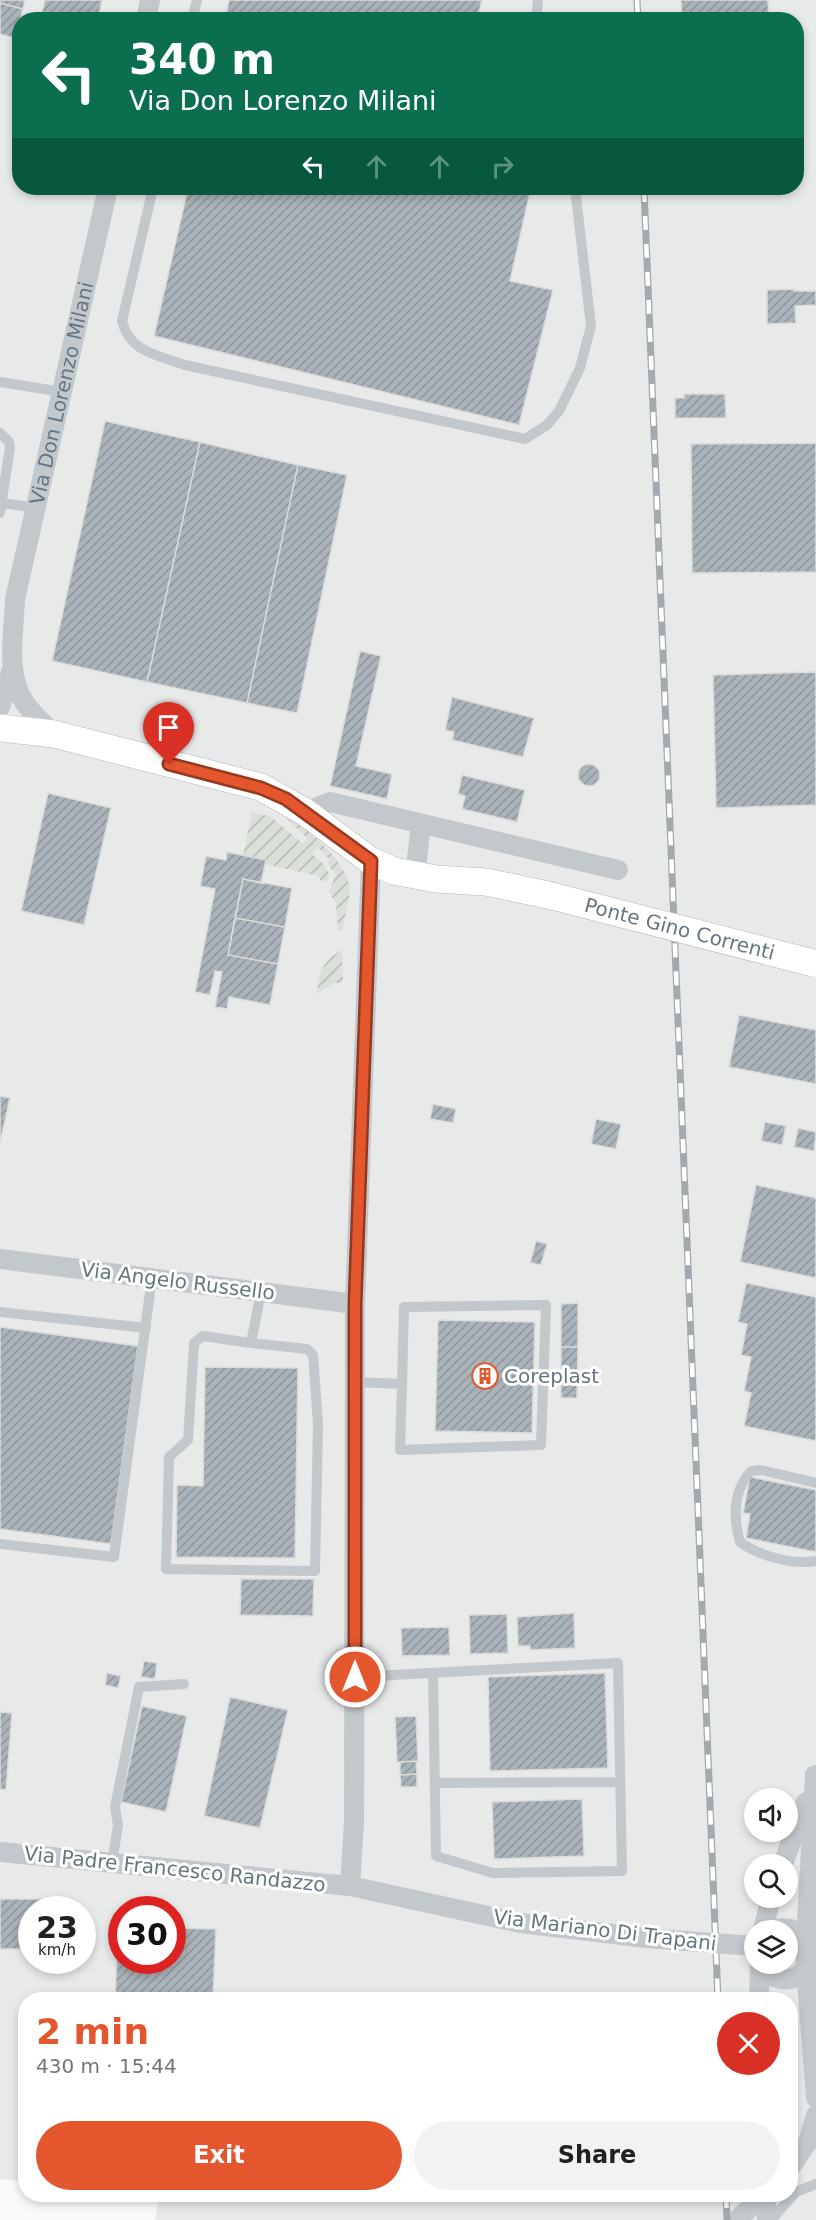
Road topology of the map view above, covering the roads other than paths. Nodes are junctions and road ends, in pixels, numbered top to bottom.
1 (106, 195) edge
2 (151, 195) edge
3 (576, 195) edge
4 (0, 382) edge
5 (62, 392) junction
6 (0, 433) edge
7 (1, 508) edge
8 (36, 508) junction
9 (15, 599) junction
10 (0, 633) edge
11 (13, 665) junction
12 (0, 707) edge
13 (0, 729) edge
14 (54, 734) junction
15 (305, 812) junction
16 (421, 824) junction
17 (371, 861) junction
18 (618, 870) dead end
19 (415, 876) junction
20 (814, 964) edge
21 (0, 1259) edge
22 (152, 1278) junction
23 (261, 1292) junction
24 (355, 1304) junction
25 (0, 1312) edge
26 (146, 1328) junction
27 (251, 1343) junction
28 (355, 1382) junction
29 (402, 1384) junction
30 (816, 1483) edge
31 (0, 1544) edge
32 (816, 1561) edge
33 (433, 1674) junction
34 (355, 1677) junction
35 (184, 1684) dead end
36 (816, 1774) edge
37 (620, 1782) junction
38 (435, 1783) junction
39 (0, 1852) edge
40 (787, 1854) edge
41 (112, 1863) junction
42 (350, 1886) junction
43 (798, 1934) edge
44 (744, 1945) edge
45 (811, 1945) edge
46 (760, 1974) edge
47 (769, 1974) edge
48 (798, 1978) junction
49 (759, 1992) edge
50 (772, 1992) edge
51 (816, 2098) edge
52 (816, 2115) edge
53 (798, 2156) edge
54 (816, 2184) edge
55 (798, 2191) edge
56 (756, 2202) edge
57 (766, 2202) edge
58 (786, 2202) edge
59 (737, 2220) edge
60 (769, 2220) edge

1 - 5 street, Via Don Lorenzo Milani
2 - 3 lane
4 - 5 lane
5 - 8 street, Via Don Lorenzo Milani
6 - 7 lane
7 - 8 lane
8 - 9 street, Via Don Lorenzo Milani
9 - 10 street
9 - 11 street
11 - 12 street
11 - 14 street
13 - 14 street
14 - 15 street
15 - 16 street
15 - 17 street
16 - 18 street
16 - 19 street
17 - 19 street
17 - 24 street
19 - 20 street, Ponte Gino Correnti, bridge
21 - 22 street, Via Angelo Russello
22 - 23 street, Via Angelo Russello
22 - 26 lane
23 - 24 street, Via Angelo Russello
23 - 27 lane
24 - 28 street
25 - 26 lane
26 - 31 lane
27 - 27 lane
28 - 29 lane
28 - 34 street
29 - 29 lane
30 - 32 lane
33 - 34 lane
33 - 37 lane
33 - 38 lane
34 - 42 street
35 - 41 lane
36 - 40 street
36 - 45 street
37 - 38 lane
37 - 38 lane
39 - 41 street, Via Padre Francesco Randazzo
41 - 42 street, Via Padre Francesco Randazzo
42 - 44 street, Via Mariano Di Trapani, bridge
43 - 45 street
45 - 48 street
46 - 49 street
47 - 48 street
48 - 50 street
48 - 51 street
52 - 53 street
54 - 55 lane
56 - 59 street
57 - 60 street
58 - 60 lane

